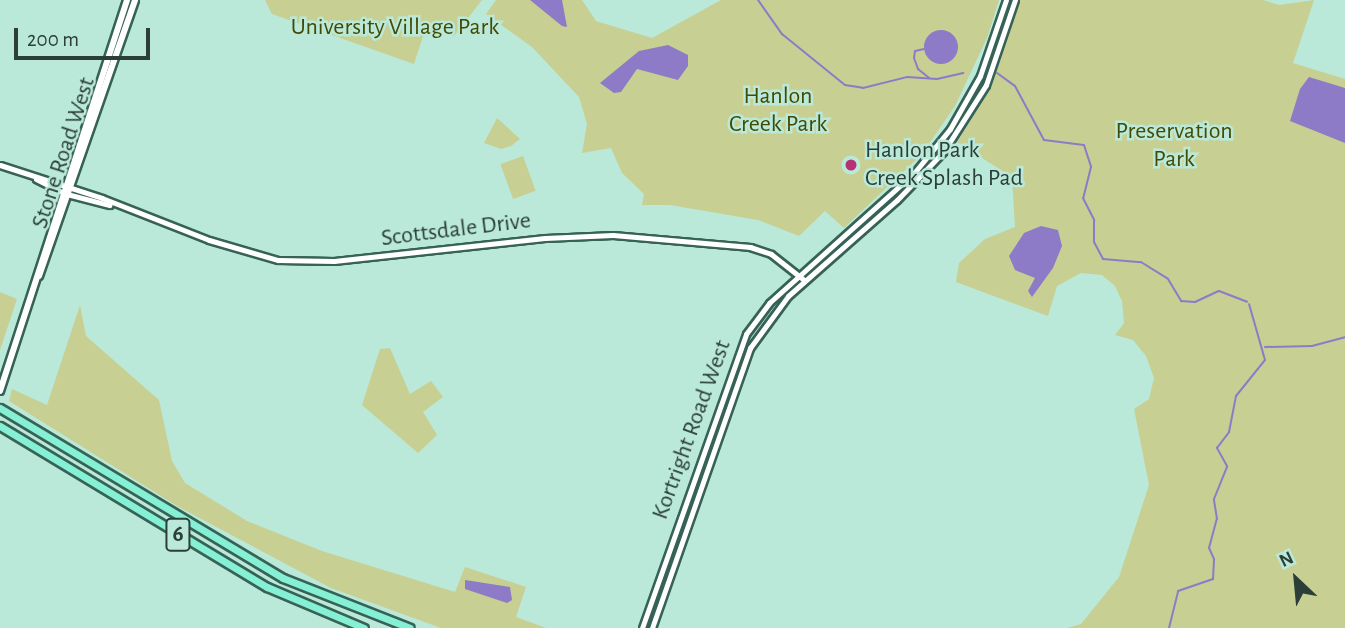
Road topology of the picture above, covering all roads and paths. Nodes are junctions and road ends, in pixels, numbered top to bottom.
1 (127, 0) edge
2 (135, 0) edge
3 (1006, 0) edge
4 (1015, 0) edge
5 (119, 25) junction
6 (123, 35) junction
7 (98, 88) junction
8 (103, 98) junction
9 (91, 120) junction
10 (0, 165) edge
11 (68, 191) junction
12 (798, 275) junction
13 (804, 280) junction
14 (0, 391) edge
15 (0, 408) edge
16 (0, 426) edge
17 (364, 628) edge
18 (410, 628) edge
19 (642, 628) edge
20 (652, 628) edge

1 - 5 main road, Stone Road West
2 - 6 main road, Stone Road West
3 - 12 street, Kortright Road West
4 - 13 street, Kortright Road West
5 - 6 main road
5 - 7 main road, Stone Road West
6 - 8 main road, Stone Road West
7 - 8 main road
7 - 9 main road, Stone Road West
8 - 9 main road, Stone Road West
9 - 11 main road, Stone Road West
10 - 11 street, Scottsdale Drive
11 - 12 street, Scottsdale Drive
11 - 14 main road, Stone Road West
12 - 13 street, Scottsdale Drive
12 - 19 street, Kortright Road West
13 - 20 street, Kortright Road West
15 - 18 highway, 6
16 - 17 highway, 6

